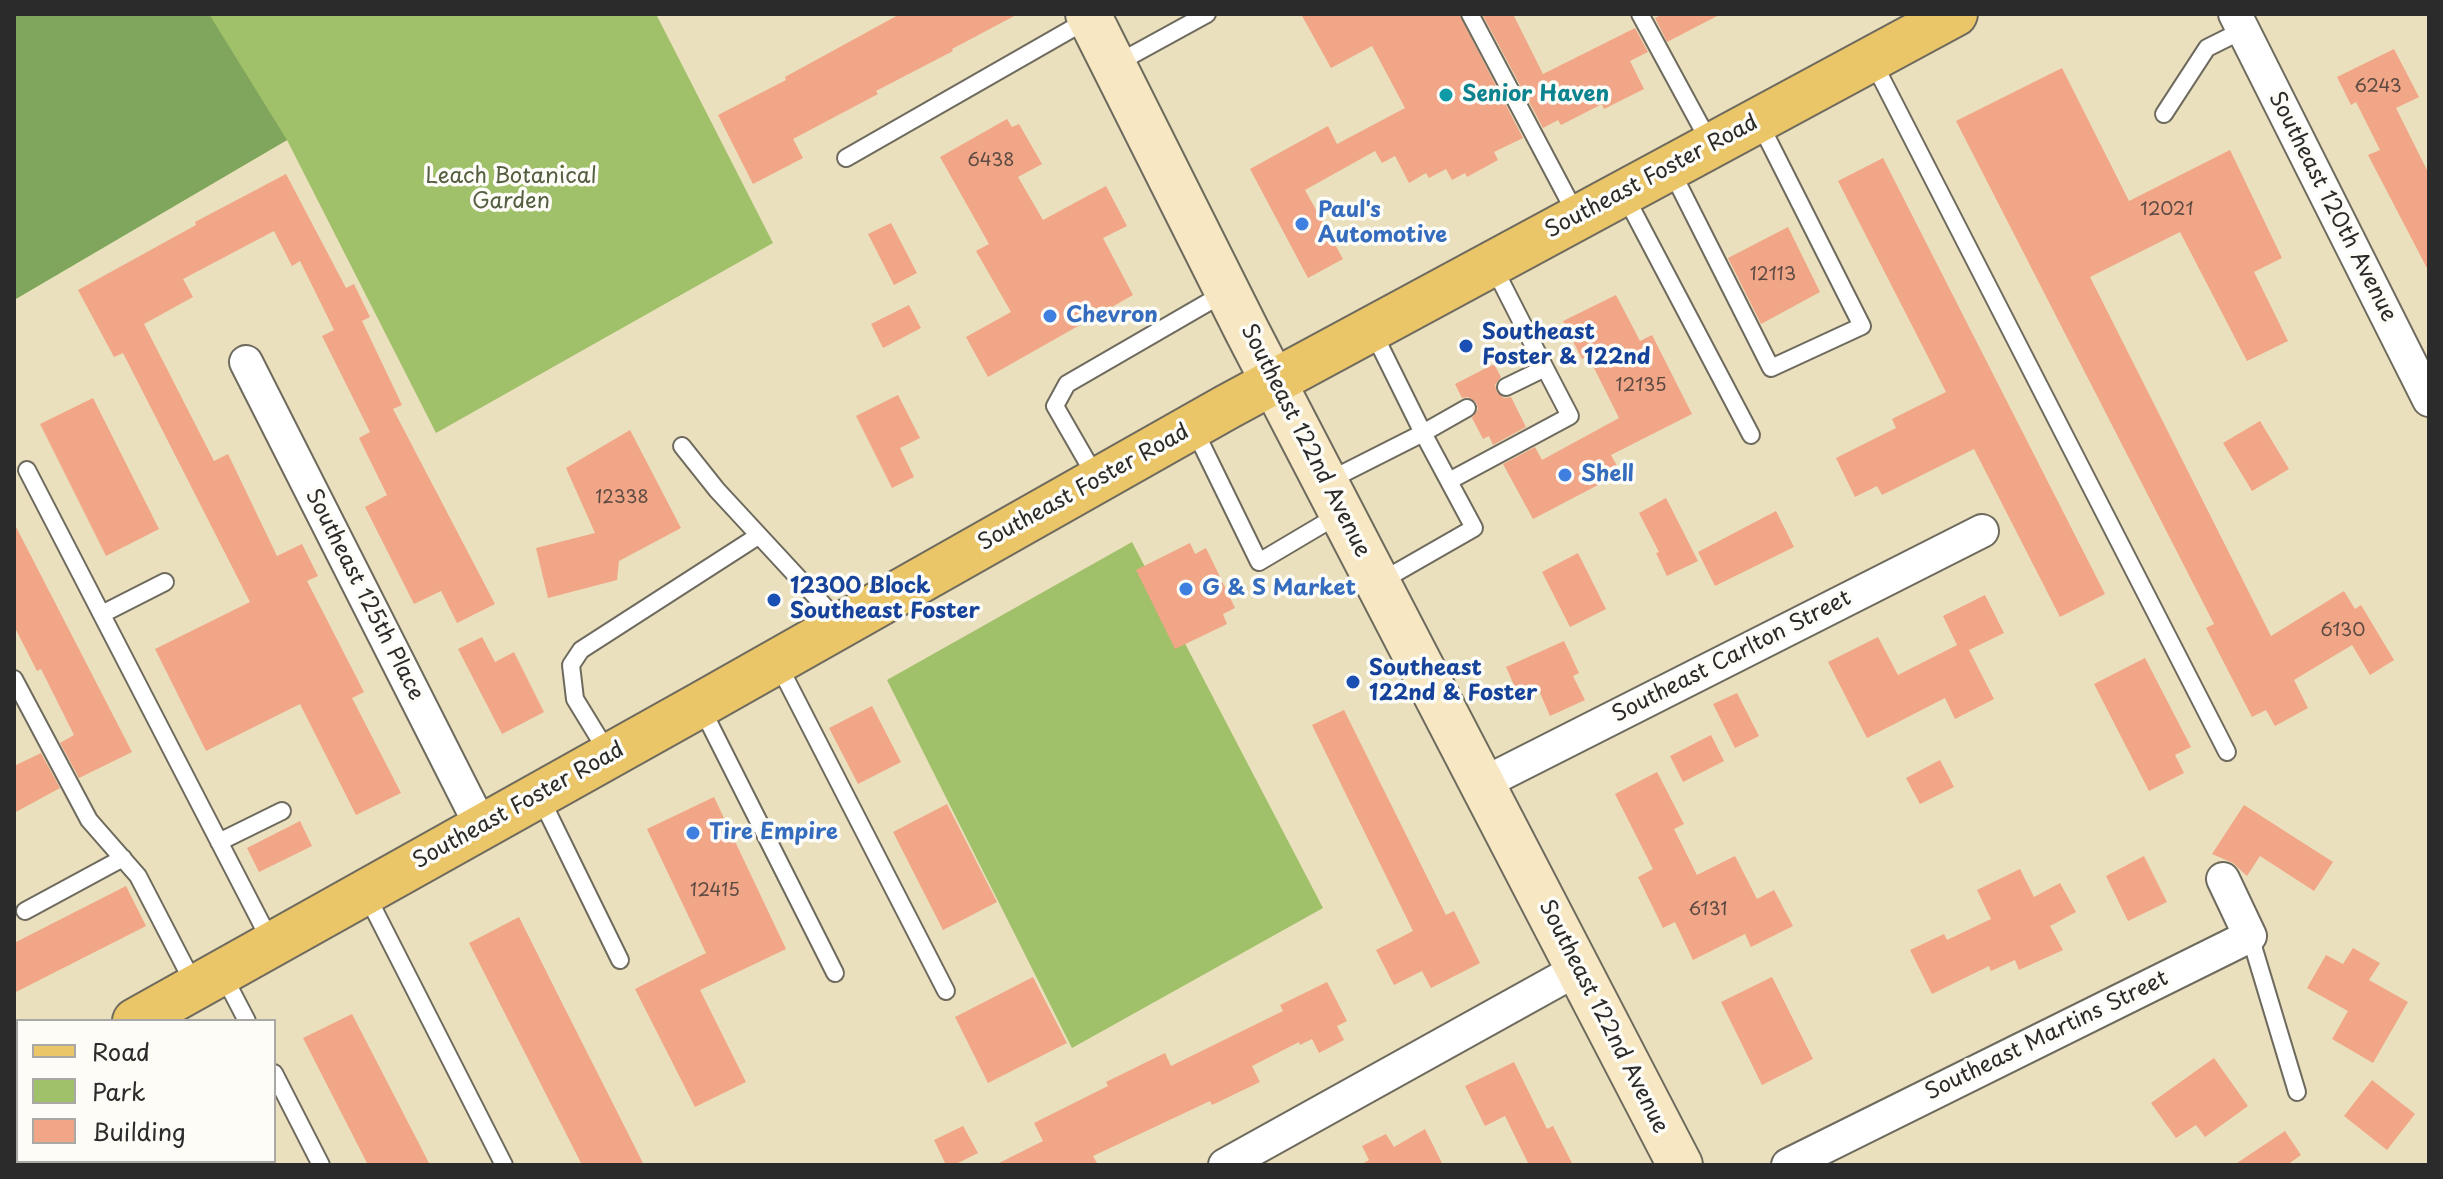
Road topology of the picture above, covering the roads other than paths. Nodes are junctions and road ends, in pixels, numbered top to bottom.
1 (1207, 14) edge
2 (1470, 14) edge
3 (1640, 14) edge
4 (1955, 14) edge
5 (1089, 16) edge
6 (2239, 22) edge
7 (1871, 59) junction
8 (1114, 65) junction
9 (2164, 114) dead end
10 (1758, 120) junction
11 (1711, 145) junction
12 (846, 158) dead end
13 (1669, 167) junction
14 (1623, 193) junction
15 (1577, 217) junction
16 (1492, 264) junction
17 (1227, 291) junction
18 (1371, 329) junction
19 (246, 362) dead end
20 (1545, 368) junction
21 (1273, 381) junction
22 (1506, 387) dead end
23 (2429, 400) edge
24 (1467, 408) dead end
25 (1193, 427) junction
26 (1423, 433) junction
27 (1751, 435) dead end
28 (682, 446) dead end
29 (27, 470) dead end
30 (1098, 480) junction
31 (1449, 481) junction
32 (1334, 498) junction
33 (1982, 531) dead end
34 (758, 536) junction
35 (165, 582) dead end
36 (1378, 583) junction
37 (102, 614) junction
38 (842, 625) junction
39 (777, 662) junction
40 (14, 679) edge
41 (700, 705) junction
42 (2227, 752) dead end
43 (610, 756) junction
44 (1482, 784) junction
45 (539, 795) junction
46 (282, 811) dead end
47 (482, 828) junction
48 (219, 842) junction
49 (123, 858) junction
50 (2223, 879) dead end
51 (365, 892) junction
52 (25, 911) dead end
53 (2250, 936) junction
54 (272, 945) junction
55 (620, 960) dead end
56 (1578, 969) junction
57 (835, 973) dead end
58 (209, 980) junction
59 (946, 991) dead end
60 (139, 1019) edge
61 (245, 1019) edge
62 (276, 1077) edge
63 (2297, 1092) dead end
64 (321, 1165) edge
65 (504, 1165) edge
66 (1225, 1165) edge
67 (1680, 1165) edge
68 (1788, 1165) edge

1 - 8 lane
2 - 15 lane
3 - 11 lane
4 - 7 main road, Southeast Foster Road
5 - 8 main road, Southeast 122nd Avenue
5 - 12 lane
6 - 9 lane
6 - 23 street, Southeast 120th Avenue
7 - 10 main road, Southeast Foster Road
7 - 42 lane
8 - 17 main road, Southeast 122nd Avenue
10 - 11 main road, Southeast Foster Road
10 - 13 lane
11 - 13 main road, Southeast Foster Road
13 - 14 main road, Southeast Foster Road
14 - 15 main road, Southeast Foster Road
14 - 27 lane
15 - 16 main road, Southeast Foster Road
16 - 18 main road, Southeast Foster Road
16 - 20 lane
17 - 21 main road, Southeast 122nd Avenue
17 - 30 lane
18 - 21 main road, Southeast Foster Road
18 - 26 lane
19 - 47 street, Southeast 125th Place
20 - 22 lane
20 - 31 lane
21 - 25 main road, Southeast Foster Road
21 - 32 main road, Southeast 122nd Avenue
24 - 26 lane
25 - 30 main road, Southeast Foster Road
25 - 32 lane
26 - 31 lane
26 - 32 lane
28 - 34 lane
29 - 37 lane
30 - 38 main road, Southeast Foster Road
31 - 36 lane
32 - 36 main road, Southeast 122nd Avenue
33 - 44 street, Southeast Carlton Street
34 - 38 lane
34 - 43 lane
35 - 37 lane
36 - 44 main road, Southeast 122nd Avenue
37 - 48 lane
38 - 39 main road, Southeast Foster Road
39 - 41 main road, Southeast Foster Road
39 - 59 lane
40 - 49 lane
41 - 43 main road, Southeast Foster Road
41 - 57 lane
43 - 45 main road, Southeast Foster Road
44 - 56 main road, Southeast 122nd Avenue
45 - 47 main road, Southeast Foster Road
45 - 55 lane
46 - 48 lane
47 - 51 main road, Southeast Foster Road
48 - 54 lane
49 - 52 lane
49 - 58 lane
50 - 53 street
51 - 54 main road, Southeast Foster Road
51 - 65 lane
53 - 63 lane
53 - 68 street, Southeast Martins Street
54 - 58 main road, Southeast Foster Road
56 - 66 street
56 - 67 main road, Southeast 122nd Avenue
58 - 60 main road, Southeast Foster Road
58 - 61 lane
62 - 64 lane

